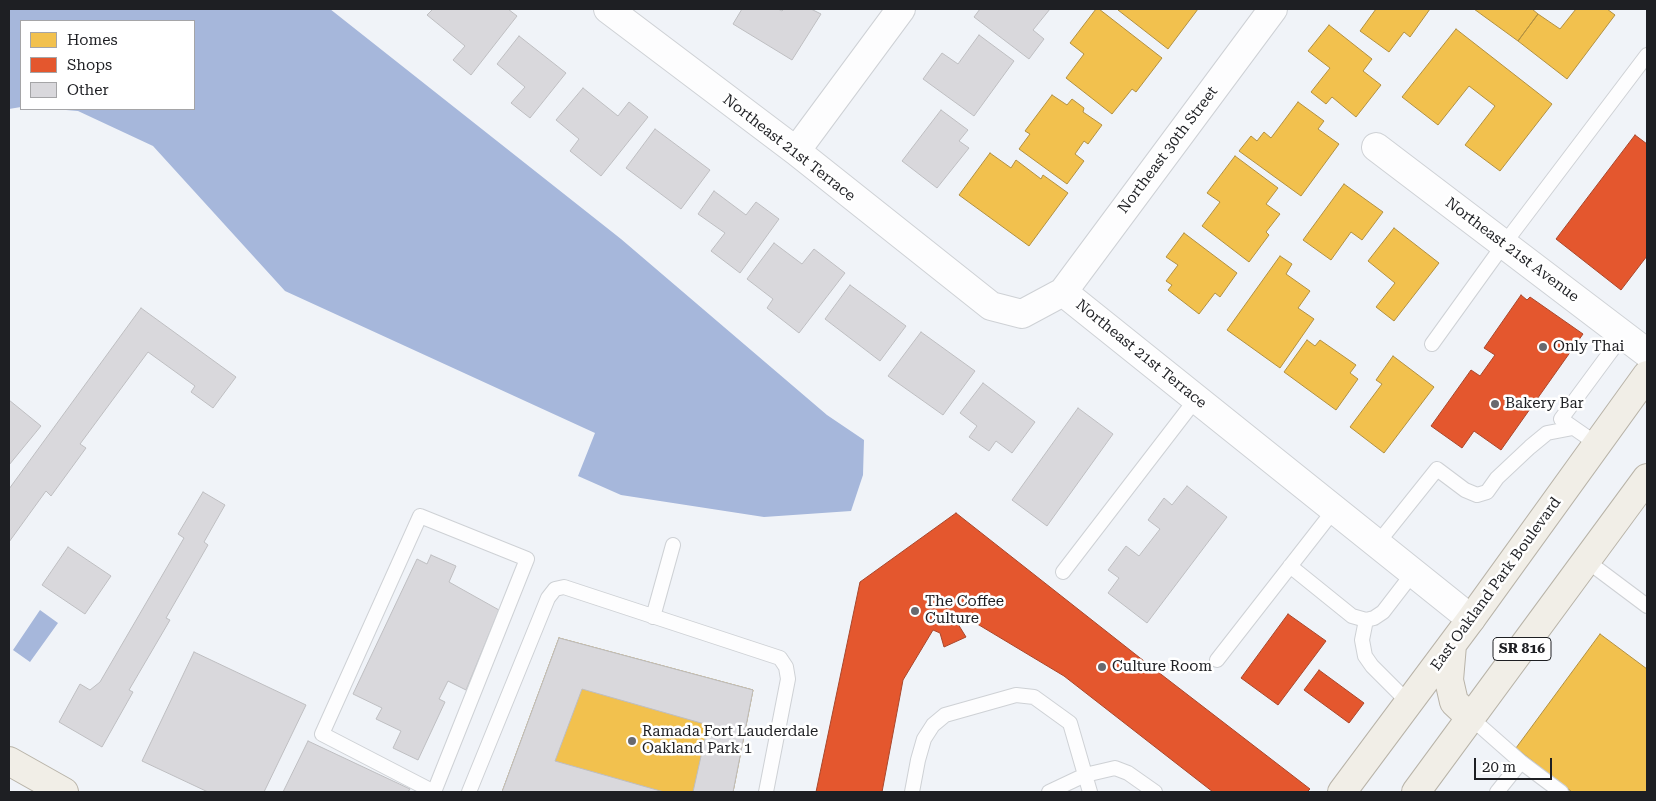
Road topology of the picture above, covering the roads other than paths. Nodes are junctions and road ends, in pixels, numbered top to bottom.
1 (608, 9) edge
2 (901, 9) edge
3 (1272, 9) edge
4 (1647, 55) edge
5 (1376, 146) dead end
6 (796, 151) junction
7 (1504, 244) junction
8 (1063, 292) junction
9 (1623, 335) junction
10 (1432, 344) dead end
11 (1647, 353) edge
12 (1647, 375) edge
13 (1196, 399) junction
14 (1573, 428) junction
15 (1598, 444) junction
16 (1645, 484) edge
17 (1334, 510) junction
18 (1377, 544) junction
19 (673, 545) dead end
20 (1587, 560) junction
21 (1290, 566) junction
22 (1063, 572) dead end
23 (1413, 573) junction
24 (1647, 606) edge
25 (653, 617) junction
26 (1471, 619) junction
27 (1366, 620) junction
28 (1452, 645) junction
29 (1217, 660) dead end
30 (1409, 703) junction
31 (1471, 718) junction
32 (9, 761) edge
33 (1521, 762) junction
34 (1085, 776) junction
35 (64, 792) edge
36 (434, 792) edge
37 (469, 792) edge
38 (766, 792) edge
39 (912, 792) edge
40 (1050, 792) edge
41 (1090, 792) edge
42 (1155, 792) edge
43 (1342, 792) edge
44 (1416, 792) edge
45 (1497, 792) edge
46 (1561, 792) edge

1 - 6 street, Northeast 21st Terrace
2 - 6 street
3 - 8 street, Northeast 30th Street
4 - 7 lane
5 - 7 street, Northeast 21st Avenue
6 - 8 street, Northeast 21st Terrace
7 - 9 street, Northeast 21st Avenue
7 - 10 lane
8 - 13 street, Northeast 21st Terrace
9 - 11 street, Northeast 21st Avenue
9 - 14 lane
12 - 15 main road, East Oakland Park Boulevard
13 - 17 street, Northeast 21st Terrace
13 - 22 lane
14 - 15 lane
14 - 18 lane
15 - 26 main road, East Oakland Park Boulevard
16 - 20 main road, SR 816
17 - 18 street, Northeast 21st Terrace
17 - 21 lane
18 - 23 street, Northeast 21st Terrace
19 - 25 lane
20 - 24 lane
20 - 31 main road, SR 816
21 - 27 lane
21 - 29 lane
23 - 26 street, Northeast 21st Terrace
23 - 27 lane
25 - 37 lane
25 - 38 lane
26 - 28 main road, East Oakland Park Boulevard
27 - 30 lane
28 - 30 main road, East Oakland Park Boulevard
28 - 31 main road
30 - 43 main road, East Oakland Park Boulevard
31 - 33 lane
31 - 44 main road, SR 816
32 - 35 main road
33 - 45 lane
33 - 46 lane
34 - 39 lane
34 - 40 lane
34 - 41 lane
34 - 42 lane
36 - 36 lane

